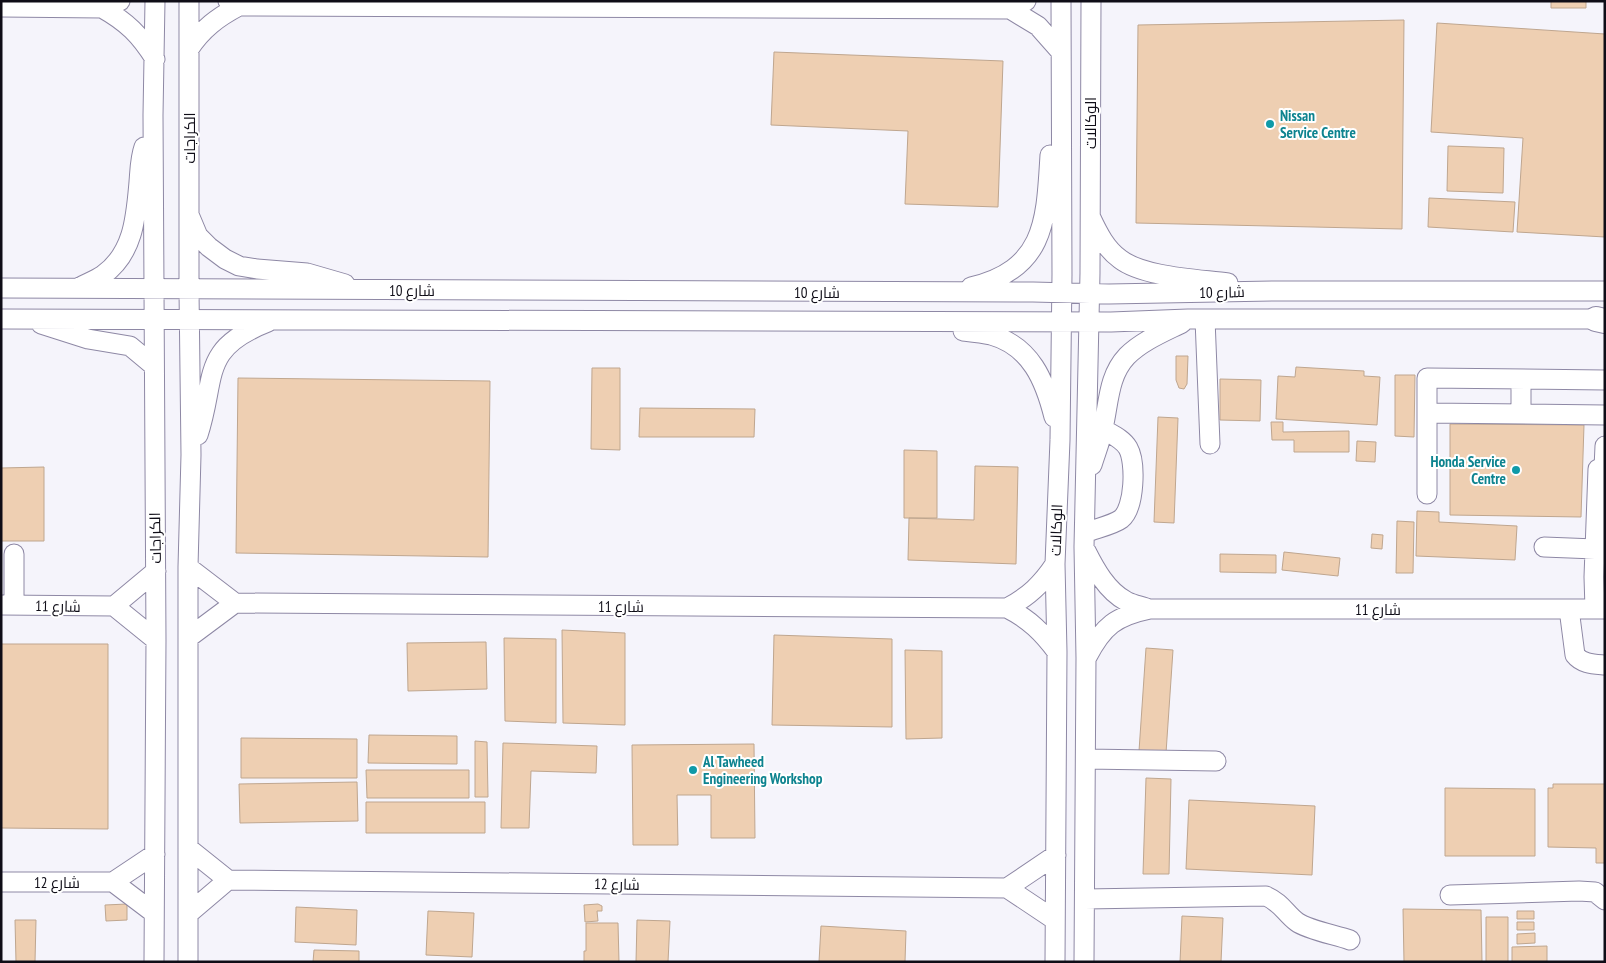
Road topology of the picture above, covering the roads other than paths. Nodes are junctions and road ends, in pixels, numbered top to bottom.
1 (120, 1) edge
2 (156, 1) edge
3 (189, 1) edge
4 (1061, 1) edge
5 (1091, 1) edge
6 (234, 4) edge
7 (1018, 5) edge
8 (1, 8) edge
9 (102, 8) junction
10 (189, 49) junction
11 (1061, 52) junction
12 (155, 59) junction
13 (1061, 98) junction
14 (153, 115) junction
15 (189, 215) junction
16 (1090, 216) junction
17 (1, 288) edge
18 (77, 288) junction
19 (154, 290) junction
20 (189, 290) junction
21 (360, 290) junction
22 (1273, 291) junction
23 (1605, 291) edge
24 (948, 292) junction
25 (1062, 293) junction
26 (1089, 294) junction
27 (1, 319) edge
28 (25, 319) junction
29 (154, 319) junction
30 (276, 319) junction
31 (1196, 319) junction
32 (190, 320) junction
33 (1602, 320) edge
34 (1062, 321) junction
35 (908, 322) junction
36 (1088, 322) junction
37 (154, 366) junction
38 (1521, 379) junction
39 (1605, 380) edge
40 (1427, 413) junction
41 (1521, 414) junction
42 (1605, 415) edge
43 (1103, 428) junction
44 (1060, 440) junction
45 (1210, 444) dead end
46 (1605, 446) edge
47 (191, 455) junction
48 (1601, 469) edge
49 (1086, 485) junction
50 (1427, 494) dead end
51 (1084, 540) junction
52 (1544, 547) dead end
53 (1595, 549) junction
54 (14, 554) dead end
55 (1055, 564) junction
56 (188, 567) junction
57 (156, 571) junction
58 (235, 603) junction
59 (8, 605) edge
60 (114, 606) junction
61 (1008, 608) junction
62 (1150, 609) junction
63 (1570, 609) junction
64 (1600, 609) edge
65 (188, 638) junction
66 (156, 640) junction
67 (1057, 652) junction
68 (1086, 658) junction
69 (1605, 665) edge
70 (1086, 759) junction
71 (1216, 761) dead end
72 (188, 848) junction
73 (155, 854) junction
74 (1056, 855) junction
75 (228, 880) junction
76 (1, 882) edge
77 (113, 882) junction
78 (1007, 888) junction
79 (1450, 895) dead end
80 (1085, 899) junction
81 (1605, 900) edge
82 (154, 913) junction
83 (188, 914) junction
84 (1055, 920) junction
85 (1350, 940) dead end
86 (154, 962) edge
87 (188, 962) edge
88 (1055, 962) edge
89 (1084, 962) edge

1 - 9 street
2 - 12 street, الكراجات
3 - 10 street, الكراجات
4 - 11 street, الوكالات
5 - 16 street, الوكالات
6 - 7 street
6 - 10 street
7 - 11 street
8 - 9 street
9 - 12 street
10 - 15 street, الكراجات
11 - 13 street, الوكالات
12 - 14 street, الكراجات
13 - 24 street, الوكالات
13 - 25 street, الوكالات
14 - 18 street, الكراجات
14 - 19 street, الكراجات
15 - 20 street, الكراجات
15 - 21 street, شارع 10
16 - 22 street, شارع 10
16 - 26 street, الوكالات
17 - 18 street, شارع 10
18 - 19 street, شارع 10
19 - 20 street, شارع 10
19 - 29 street, الكراجات
20 - 21 street, شارع 10
20 - 32 street, الكراجات
21 - 24 street, شارع 10
22 - 23 street, شارع 10
22 - 26 street, شارع 10
24 - 25 street, شارع 10
25 - 26 street, شارع 10
25 - 34 street, الوكالات
26 - 36 street, الوكالات
27 - 28 street, شارع 10
28 - 29 street, شارع 10
28 - 37 street, شارع 10
29 - 32 street, شارع 10
29 - 37 street, الكراجات
30 - 32 street, شارع 10
30 - 35 street, شارع 10
30 - 47 street, الكراجات
31 - 33 street, شارع 10
31 - 36 street, شارع 10
31 - 43 street, الوكالات
31 - 45 street
32 - 47 street, الكراجات
34 - 35 street, شارع 10
34 - 36 street, شارع 10
34 - 44 street, الوكالات
35 - 44 street, شارع 10
36 - 49 street, الوكالات
37 - 57 street, الكراجات
38 - 39 street
38 - 40 street
38 - 41 street
40 - 41 street
40 - 50 street
41 - 42 street
43 - 49 street, الوكالات
43 - 51 street
44 - 55 street, الوكالات
46 - 48 street
47 - 56 street, الكراجات
48 - 53 street
49 - 51 street, الوكالات
51 - 62 street, شارع 11
51 - 68 street, الوكالات
52 - 53 street
53 - 64 street
54 - 59 street
55 - 61 street
55 - 67 street, الوكالات
56 - 58 street
56 - 65 street, الكراجات
57 - 60 street
57 - 66 street, الكراجات
58 - 61 street, شارع 11
58 - 65 street
59 - 60 street, شارع 11
60 - 66 street
61 - 67 street
62 - 63 street, شارع 11
62 - 68 street, شارع 11
63 - 64 street, شارع 11
63 - 69 street
65 - 72 street, الكراجات
66 - 73 street, الكراجات
67 - 74 street, الوكالات
68 - 70 street, الوكالات
70 - 71 street
70 - 80 street, الوكالات
72 - 75 street
72 - 83 street, الكراجات
73 - 77 street
73 - 82 street, الكراجات
74 - 78 street
74 - 84 street, الوكالات
75 - 78 street, شارع 12
75 - 83 street
76 - 77 street, شارع 12
77 - 82 street
78 - 84 street
79 - 81 street
80 - 85 street
80 - 89 street, الوكالات
82 - 86 street, الكراجات
83 - 87 street, الكراجات
84 - 88 street, الوكالات

